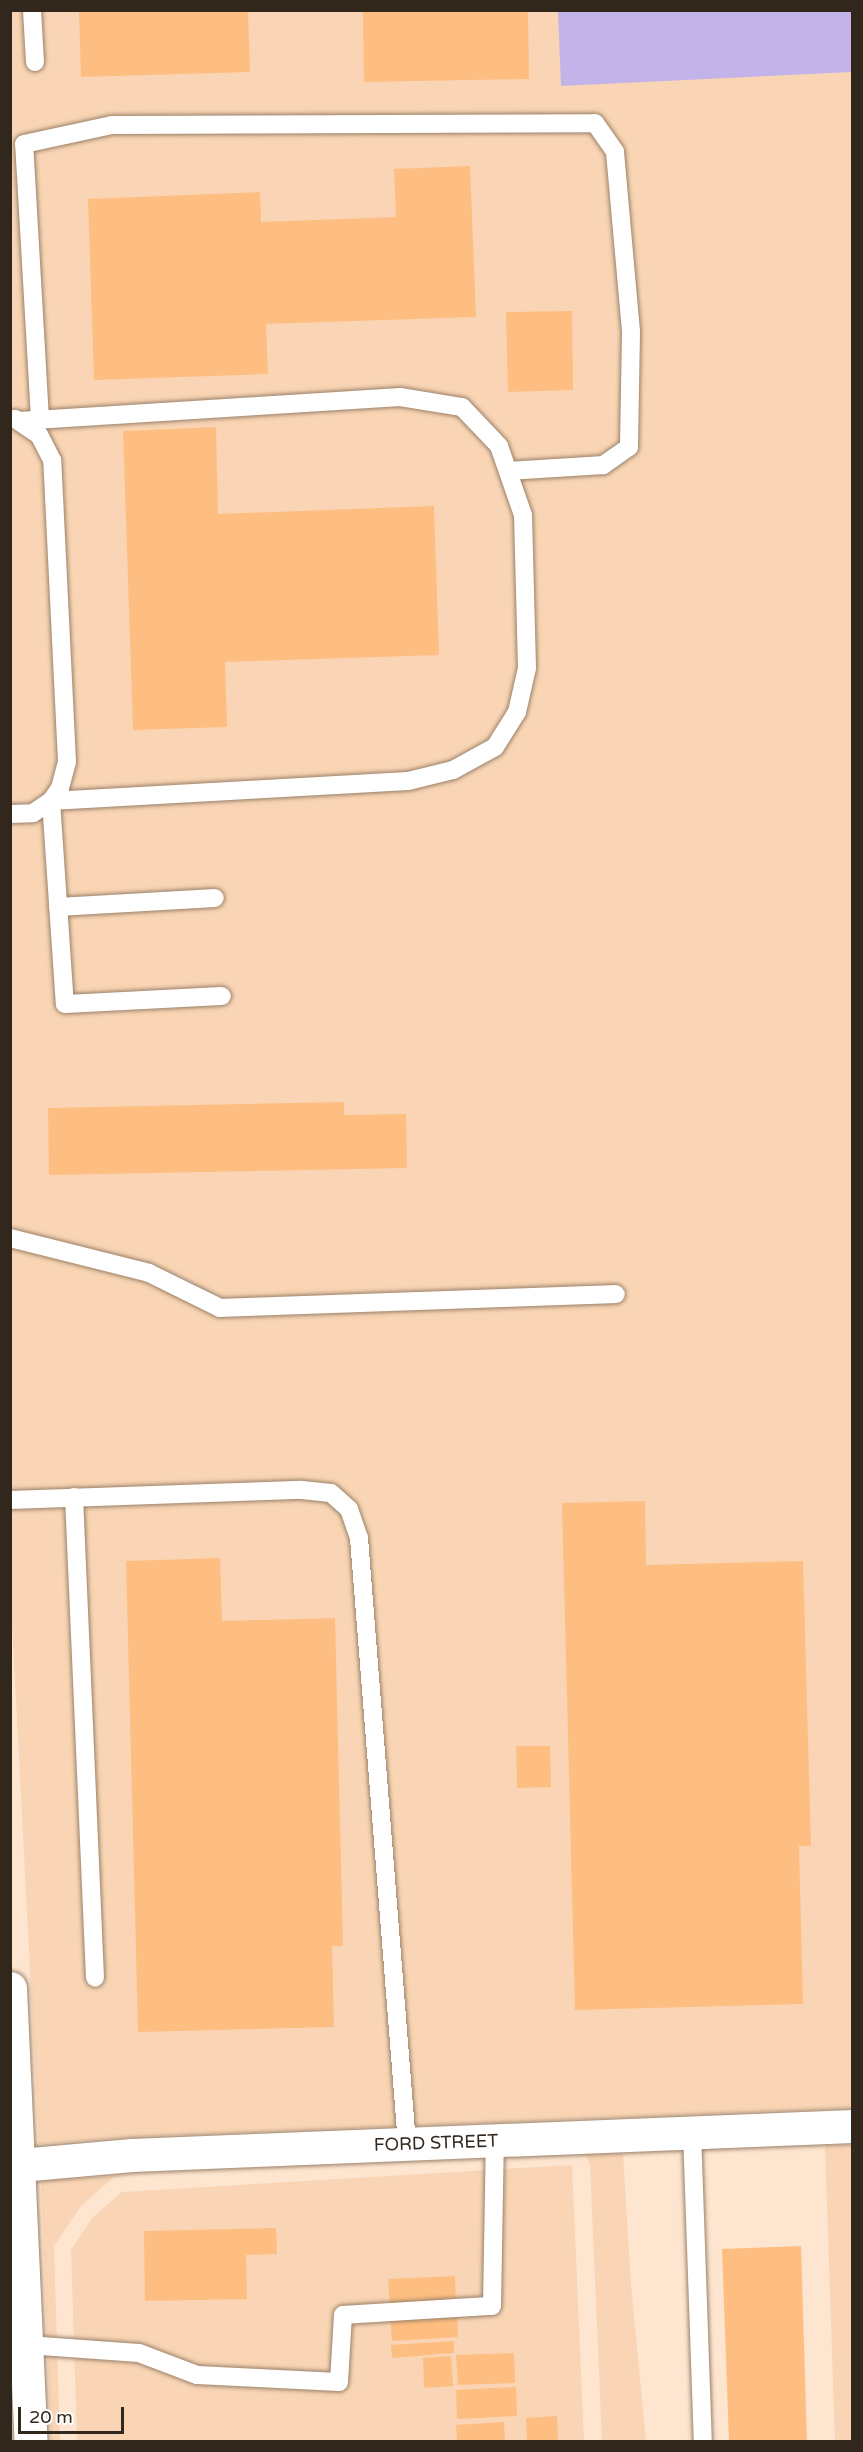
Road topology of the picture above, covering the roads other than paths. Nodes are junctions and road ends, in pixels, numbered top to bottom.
1 (32, 10) edge
2 (35, 62) dead end
3 (15, 419) edge
4 (40, 419) junction
5 (508, 471) junction
6 (51, 801) junction
7 (10, 814) edge
8 (215, 898) dead end
9 (58, 907) junction
10 (222, 996) dead end
11 (10, 1238) edge
12 (616, 1294) dead end
13 (74, 1497) junction
14 (10, 1500) edge
15 (95, 1978) dead end
16 (10, 1988) edge
17 (852, 2126) edge
18 (692, 2132) junction
19 (495, 2140) junction
20 (407, 2144) junction
21 (20, 2165) junction
22 (17, 2251) edge
23 (27, 2345) junction
24 (31, 2442) edge
25 (703, 2442) edge

1 - 2 lane
3 - 4 lane
3 - 6 lane
4 - 5 lane
4 - 5 lane
5 - 6 lane
6 - 7 lane
6 - 9 lane
8 - 9 lane
9 - 10 lane
11 - 12 lane
13 - 14 lane
13 - 15 lane
13 - 20 lane
16 - 21 street
17 - 18 street, FORD STREET
18 - 19 street, FORD STREET
18 - 25 lane
19 - 20 street, FORD STREET
19 - 23 lane
20 - 21 street, FORD STREET
21 - 22 street
22 - 23 street
23 - 24 street

